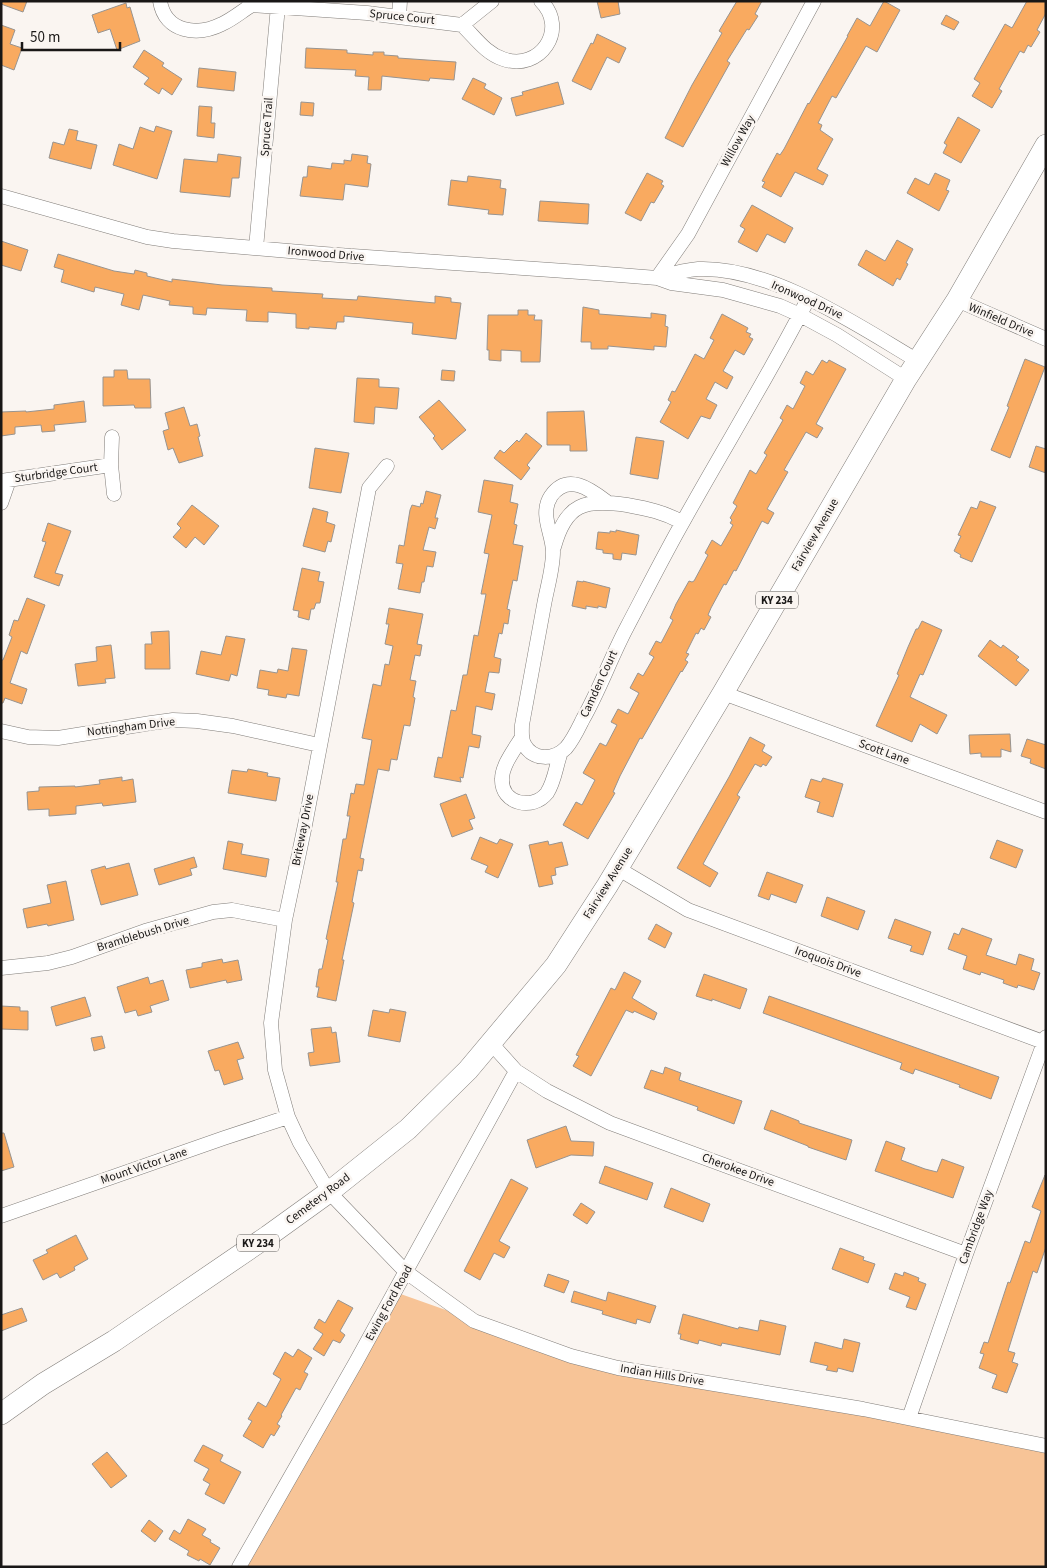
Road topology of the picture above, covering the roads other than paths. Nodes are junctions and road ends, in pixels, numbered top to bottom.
1 (160, 1) edge
2 (400, 1) edge
3 (492, 1) edge
4 (541, 1) edge
5 (814, 1) edge
6 (251, 3) edge
7 (278, 6) junction
8 (399, 17) junction
9 (462, 25) junction
10 (1046, 145) edge
11 (1, 196) edge
12 (256, 248) junction
13 (657, 278) junction
14 (808, 299) junction
15 (956, 300) junction
16 (800, 315) junction
17 (1046, 338) edge
18 (918, 361) junction
19 (906, 379) junction
20 (112, 437) dead end
21 (111, 465) junction
22 (387, 466) dead end
23 (5, 481) edge
24 (114, 494) dead end
25 (607, 502) junction
26 (1, 503) edge
27 (682, 522) junction
28 (553, 552) junction
29 (723, 693) junction
30 (1, 731) edge
31 (522, 737) junction
32 (319, 745) junction
33 (561, 752) junction
34 (1046, 812) edge
35 (618, 868) junction
36 (285, 920) junction
37 (1, 968) edge
38 (1045, 1041) edge
39 (490, 1042) junction
40 (516, 1071) junction
41 (288, 1117) junction
42 (329, 1192) junction
43 (1, 1216) edge
44 (966, 1254) junction
45 (406, 1272) junction
46 (1, 1414) edge
47 (909, 1418) junction
48 (1046, 1446) edge
49 (239, 1567) edge

1 - 6 street
2 - 8 street
3 - 9 street
4 - 9 street
5 - 13 street, Willow Way
6 - 7 street, Spruce Court
7 - 8 street, Spruce Court
7 - 12 street, Spruce Trail
8 - 9 street, Spruce Court
10 - 15 main road, Fairview Avenue / KY 234
11 - 12 street, Ironwood Drive
12 - 13 street, Ironwood Drive
13 - 14 street, Ironwood Drive
13 - 16 street, Ironwood Drive
14 - 16 street, Camden Court
14 - 18 street, Ironwood Drive
15 - 17 street, Winfield Drive
15 - 18 main road, Fairview Avenue / KY 234
16 - 19 street, Ironwood Drive
16 - 27 street, Camden Court
18 - 19 main road, Fairview Avenue / KY 234
19 - 29 main road, Fairview Avenue / KY 234
20 - 21 street
21 - 23 street, Sturbridge Court
21 - 24 street
22 - 32 street, Briteway Drive
23 - 26 street
25 - 27 street
25 - 28 street
25 - 28 street
27 - 33 street, Camden Court
28 - 31 street
29 - 34 street, Scott Lane
29 - 35 main road, Fairview Avenue / KY 234
30 - 32 street, Nottingham Drive
31 - 33 street
31 - 33 street, Camden Court
32 - 36 street, Briteway Drive
35 - 38 street, Iroquois Drive
35 - 39 main road, Fairview Avenue / KY 234
36 - 37 street, Bramblebush Drive
36 - 41 street, Briteway Drive
38 - 44 street, Cambridge Way
39 - 40 street
39 - 42 main road, Cemetery Road / KY 234
40 - 44 street, Cherokee Drive
40 - 45 street, Ewing Ford Road
41 - 42 street, Briteway Drive
41 - 43 street, Mount Victor Lane
42 - 45 street, Indian Hills Drive
42 - 46 main road, Cemetery Road / KY 234
44 - 47 street, Cambridge Way
45 - 47 street, Indian Hills Drive
45 - 49 street, Ewing Ford Road
47 - 48 street, Indian Hills Drive

